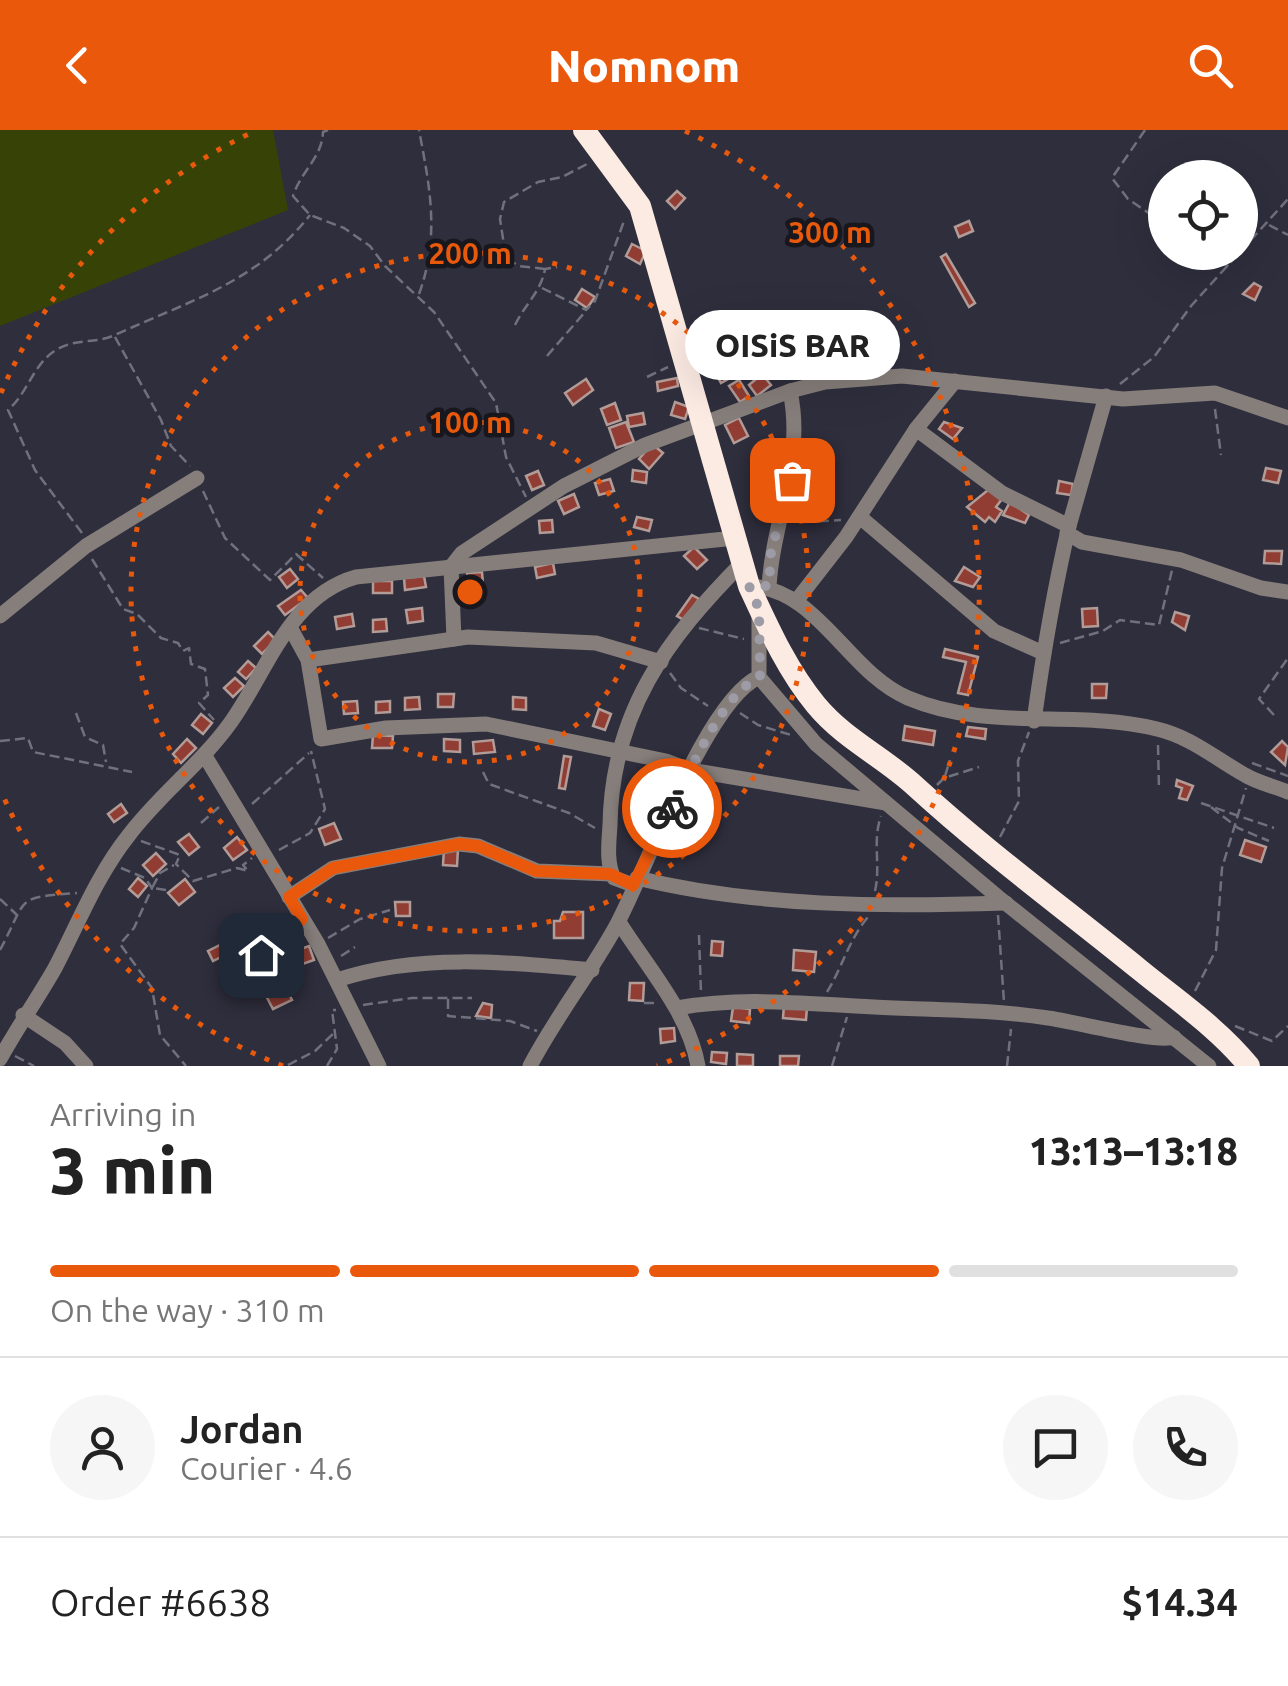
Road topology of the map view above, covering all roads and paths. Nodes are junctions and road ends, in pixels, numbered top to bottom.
1 (328, 130) edge
2 (419, 130) edge
3 (584, 130) edge
4 (1145, 130) edge
5 (602, 152) junction
6 (1288, 200) edge
7 (640, 206) junction
8 (1148, 213) edge
9 (310, 215) junction
10 (1268, 224) junction
11 (1258, 235) edge
12 (1288, 235) edge
13 (556, 266) dead end
14 (545, 269) junction
15 (1227, 270) edge
16 (542, 288) junction
17 (418, 295) junction
18 (586, 310) junction
19 (763, 319) dead end
20 (515, 325) dead end
21 (114, 336) junction
22 (547, 356) dead end
23 (687, 363) junction
24 (647, 376) dead end
25 (955, 381) junction
26 (790, 391) junction
27 (1216, 393) junction
28 (1108, 397) junction
29 (1288, 418) edge
30 (703, 423) junction
31 (916, 429) junction
32 (1221, 455) dead end
33 (197, 478) junction
34 (531, 507) junction
35 (858, 518) junction
36 (804, 522) dead end
37 (1068, 530) junction
38 (735, 538) junction
39 (86, 546) junction
40 (1170, 558) junction
41 (743, 562) junction
42 (451, 567) junction
43 (329, 586) junction
44 (759, 586) junction
45 (1288, 592) edge
46 (797, 600) junction
47 (759, 609) junction
48 (0, 616) edge
49 (290, 627) junction
50 (684, 632) junction
51 (454, 639) junction
52 (1058, 644) dead end
53 (758, 645) junction
54 (1041, 652) junction
55 (1288, 658) edge
56 (308, 660) junction
57 (659, 664) junction
58 (760, 677) junction
59 (727, 708) junction
60 (76, 714) dead end
61 (1274, 716) dead end
62 (230, 722) junction
63 (1034, 725) junction
64 (1155, 737) junction
65 (0, 741) edge
66 (316, 745) junction
67 (1172, 746) dead end
68 (619, 753) junction
69 (205, 756) junction
70 (950, 760) dead end
71 (1242, 761) dead end
72 (106, 764) junction
73 (979, 767) dead end
74 (690, 770) junction
75 (132, 772) dead end
76 (482, 772) dead end
77 (1288, 776) edge
78 (944, 778) junction
79 (1159, 789) dead end
80 (1288, 792) edge
81 (229, 796) junction
82 (926, 797) junction
83 (1202, 804) dead end
84 (888, 805) junction
85 (1210, 806) junction
86 (1239, 813) junction
87 (240, 816) junction
88 (202, 823) dead end
89 (610, 826) junction
90 (1238, 828) junction
91 (1274, 828) dead end
92 (128, 834) junction
93 (1269, 841) dead end
94 (266, 859) junction
95 (110, 860) junction
96 (1003, 860) junction
97 (176, 864) junction
98 (610, 874) junction
99 (635, 881) junction
100 (152, 888) junction
101 (166, 890) dead end
102 (289, 897) junction
103 (0, 900) edge
104 (88, 900) junction
105 (1000, 904) junction
106 (874, 905) junction
107 (390, 910) dead end
108 (18, 916) junction
109 (302, 919) junction
110 (619, 922) junction
111 (699, 935) dead end
112 (318, 944) junction
113 (354, 947) dead end
114 (0, 950) edge
115 (261, 955) dead end
116 (592, 970) junction
117 (332, 973) junction
118 (430, 990) dead end
119 (437, 990) dead end
120 (448, 998) junction
121 (472, 998) dead end
122 (431, 999) junction
123 (701, 1004) junction
124 (816, 1004) junction
125 (1184, 1004) junction
126 (859, 1006) junction
127 (352, 1007) junction
128 (677, 1008) junction
129 (1006, 1011) junction
130 (23, 1015) junction
131 (1288, 1026) edge
132 (336, 1031) junction
133 (1174, 1036) junction
134 (1222, 1036) junction
135 (547, 1037) junction
136 (2, 1054) edge
137 (288, 1065) edge
138 (34, 1066) edge
139 (86, 1066) edge
140 (186, 1066) edge
141 (328, 1066) edge
142 (380, 1066) edge
143 (530, 1066) edge
144 (698, 1066) edge
145 (832, 1066) edge
146 (1007, 1066) edge
147 (1209, 1066) edge
148 (1249, 1066) edge

1 - 9 path
2 - 17 path
3 - 5 highway
4 - 8 path
5 - 7 highway
5 - 14 path
6 - 10 path
7 - 18 path
7 - 23 highway
9 - 17 path
9 - 21 path
10 - 11 path
10 - 12 path
13 - 14 path
14 - 16 path
15 - 28 path
16 - 18 path
16 - 20 path
17 - 34 path
18 - 22 path
19 - 26 path
21 - 33 path
21 - 39 path
23 - 24 path
23 - 30 highway
25 - 26 street
25 - 28 street
25 - 31 street
26 - 30 street
26 - 44 street
27 - 28 street
27 - 29 street
27 - 32 path
28 - 37 street
30 - 34 street
30 - 38 highway
31 - 35 street
31 - 37 street
33 - 39 street
33 - 43 path
34 - 42 street
35 - 36 path
35 - 46 street
35 - 54 street
37 - 40 street
37 - 54 street
38 - 41 highway
38 - 42 street
39 - 48 street
39 - 62 path
40 - 45 street
40 - 52 path
41 - 44 highway
41 - 50 street
42 - 43 street
42 - 51 street
43 - 49 street
44 - 46 street
44 - 47 highway
46 - 63 street
47 - 53 street
47 - 82 highway
49 - 56 street
49 - 62 street
50 - 53 path
50 - 57 street
51 - 56 street
51 - 57 street
53 - 58 street
54 - 63 street
55 - 61 path
56 - 66 street
57 - 59 path
57 - 68 street
58 - 59 street
58 - 84 street
59 - 74 street
60 - 72 path
62 - 69 street
63 - 64 street
63 - 96 path
64 - 67 path
64 - 79 path
64 - 80 street
65 - 72 path
66 - 68 street
66 - 87 path
66 - 94 path
68 - 74 street
68 - 89 street
69 - 81 street
69 - 92 street
70 - 78 path
71 - 77 path
72 - 75 path
73 - 78 path
74 - 84 street
74 - 99 street
76 - 89 path
78 - 82 path
81 - 87 street
81 - 88 path
82 - 96 highway
83 - 85 path
84 - 105 street
84 - 106 path
85 - 86 path
85 - 90 path
86 - 90 path
86 - 91 path
87 - 94 street
89 - 98 street
90 - 93 path
90 - 125 path
92 - 95 street
92 - 97 path
94 - 97 path
94 - 102 street
95 - 100 path
95 - 104 street
96 - 125 highway
97 - 100 path
98 - 99 street
98 - 102 street
99 - 106 street
99 - 110 street
100 - 101 path
100 - 140 path
102 - 109 street
103 - 108 path
104 - 108 path
104 - 130 street
105 - 106 street
105 - 129 path
105 - 133 street
106 - 124 path
107 - 112 path
108 - 114 path
109 - 112 street
109 - 115 street
110 - 116 street
110 - 128 street
111 - 123 path
112 - 117 street
113 - 117 path
116 - 117 street
116 - 135 street
117 - 127 street
118 - 122 path
119 - 122 path
120 - 121 path
120 - 122 path
120 - 135 path
122 - 127 path
123 - 124 street
123 - 128 street
124 - 126 street
125 - 134 highway
126 - 129 street
126 - 145 path
127 - 132 path
127 - 142 street
128 - 144 street
129 - 133 street
129 - 146 path
130 - 136 street
130 - 139 street
131 - 134 path
132 - 137 path
132 - 141 path
133 - 147 street
134 - 148 highway
135 - 143 street
136 - 138 path

